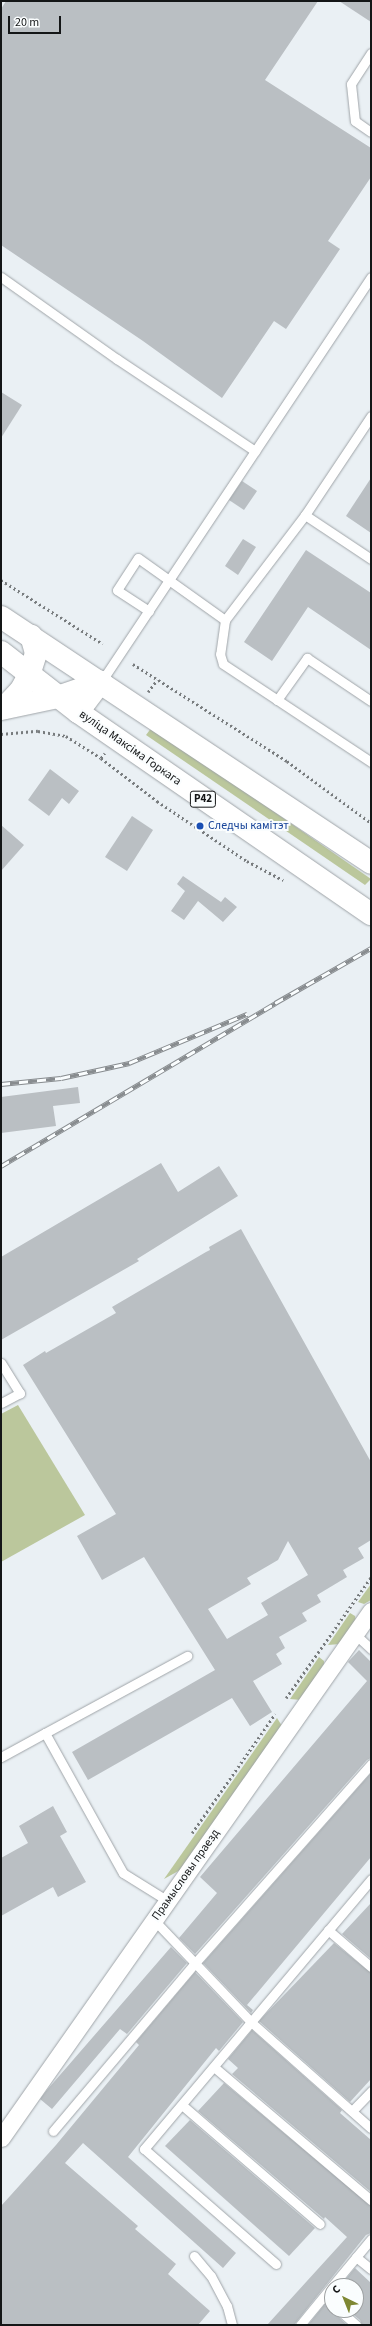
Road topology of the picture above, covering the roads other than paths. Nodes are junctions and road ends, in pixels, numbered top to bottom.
1 (371, 53) edge
2 (371, 132) edge
3 (1, 276) edge
4 (371, 277) edge
5 (371, 416) edge
6 (255, 450) junction
7 (305, 515) junction
8 (371, 559) edge
9 (170, 580) junction
10 (149, 611) junction
11 (1, 617) edge
12 (225, 620) junction
13 (32, 636) junction
14 (1, 652) edge
15 (29, 675) junction
16 (101, 682) junction
17 (58, 697) junction
18 (277, 700) junction
19 (371, 701) edge
20 (3, 709) edge
21 (78, 712) junction
22 (371, 762) edge
23 (369, 861) edge
24 (371, 914) edge
25 (1, 1363) edge
26 (1, 1404) edge
27 (371, 1611) edge
28 (355, 1634) junction
29 (371, 1649) edge
30 (186, 1656) dead end
31 (45, 1733) junction
32 (1, 1757) edge
33 (371, 1764) edge
34 (369, 1885) edge
35 (168, 1901) junction
36 (154, 1920) junction
37 (328, 1930) junction
38 (195, 1963) junction
39 (371, 1967) edge
40 (252, 2022) junction
41 (214, 2067) junction
42 (371, 2091) edge
43 (182, 2105) junction
44 (352, 2111) junction
45 (371, 2128) edge
46 (54, 2132) dead end
47 (1, 2138) edge
48 (371, 2200) edge
49 (320, 2224) dead end
50 (371, 2239) edge
51 (194, 2256) dead end
52 (356, 2256) junction
53 (276, 2264) dead end
54 (371, 2269) edge
55 (338, 2278) edge
56 (324, 2297) edge
57 (348, 2318) edge
58 (232, 2325) edge
59 (300, 2325) edge
60 (356, 2325) edge

1 - 2 lane
3 - 6 lane
4 - 6 lane
5 - 7 lane
6 - 9 lane
7 - 8 lane
7 - 12 lane
9 - 10 lane
9 - 10 lane
9 - 12 lane
10 - 16 lane
11 - 13 main road
12 - 18 lane
13 - 15 main road
13 - 16 main road
14 - 15 main road, Р42
15 - 17 main road, вуліца Максіма Горкага / Р42
15 - 20 main road
16 - 17 main road
16 - 21 main road
16 - 23 main road
17 - 20 main road
17 - 21 main road, вуліца Максіма Горкага / Р42
18 - 19 lane
18 - 22 lane
20 - 21 main road
21 - 24 main road, вуліца Максіма Горкага / Р42
25 - 26 lane
27 - 28 street, Прамысловы праезд
28 - 29 lane
28 - 35 street, Прамысловы праезд
30 - 31 lane
31 - 32 lane
31 - 35 lane
33 - 38 lane
34 - 37 lane
35 - 36 street, Прамысловы праезд
36 - 38 lane
36 - 47 street, Прамысловы праезд
37 - 39 lane
37 - 40 lane
38 - 40 lane
38 - 46 lane
40 - 41 lane
40 - 44 lane
41 - 43 lane
41 - 48 lane
42 - 44 lane
43 - 49 lane
43 - 53 lane
44 - 45 lane
50 - 52 lane
51 - 58 lane
52 - 54 lane
52 - 55 lane
56 - 59 lane
57 - 60 lane

